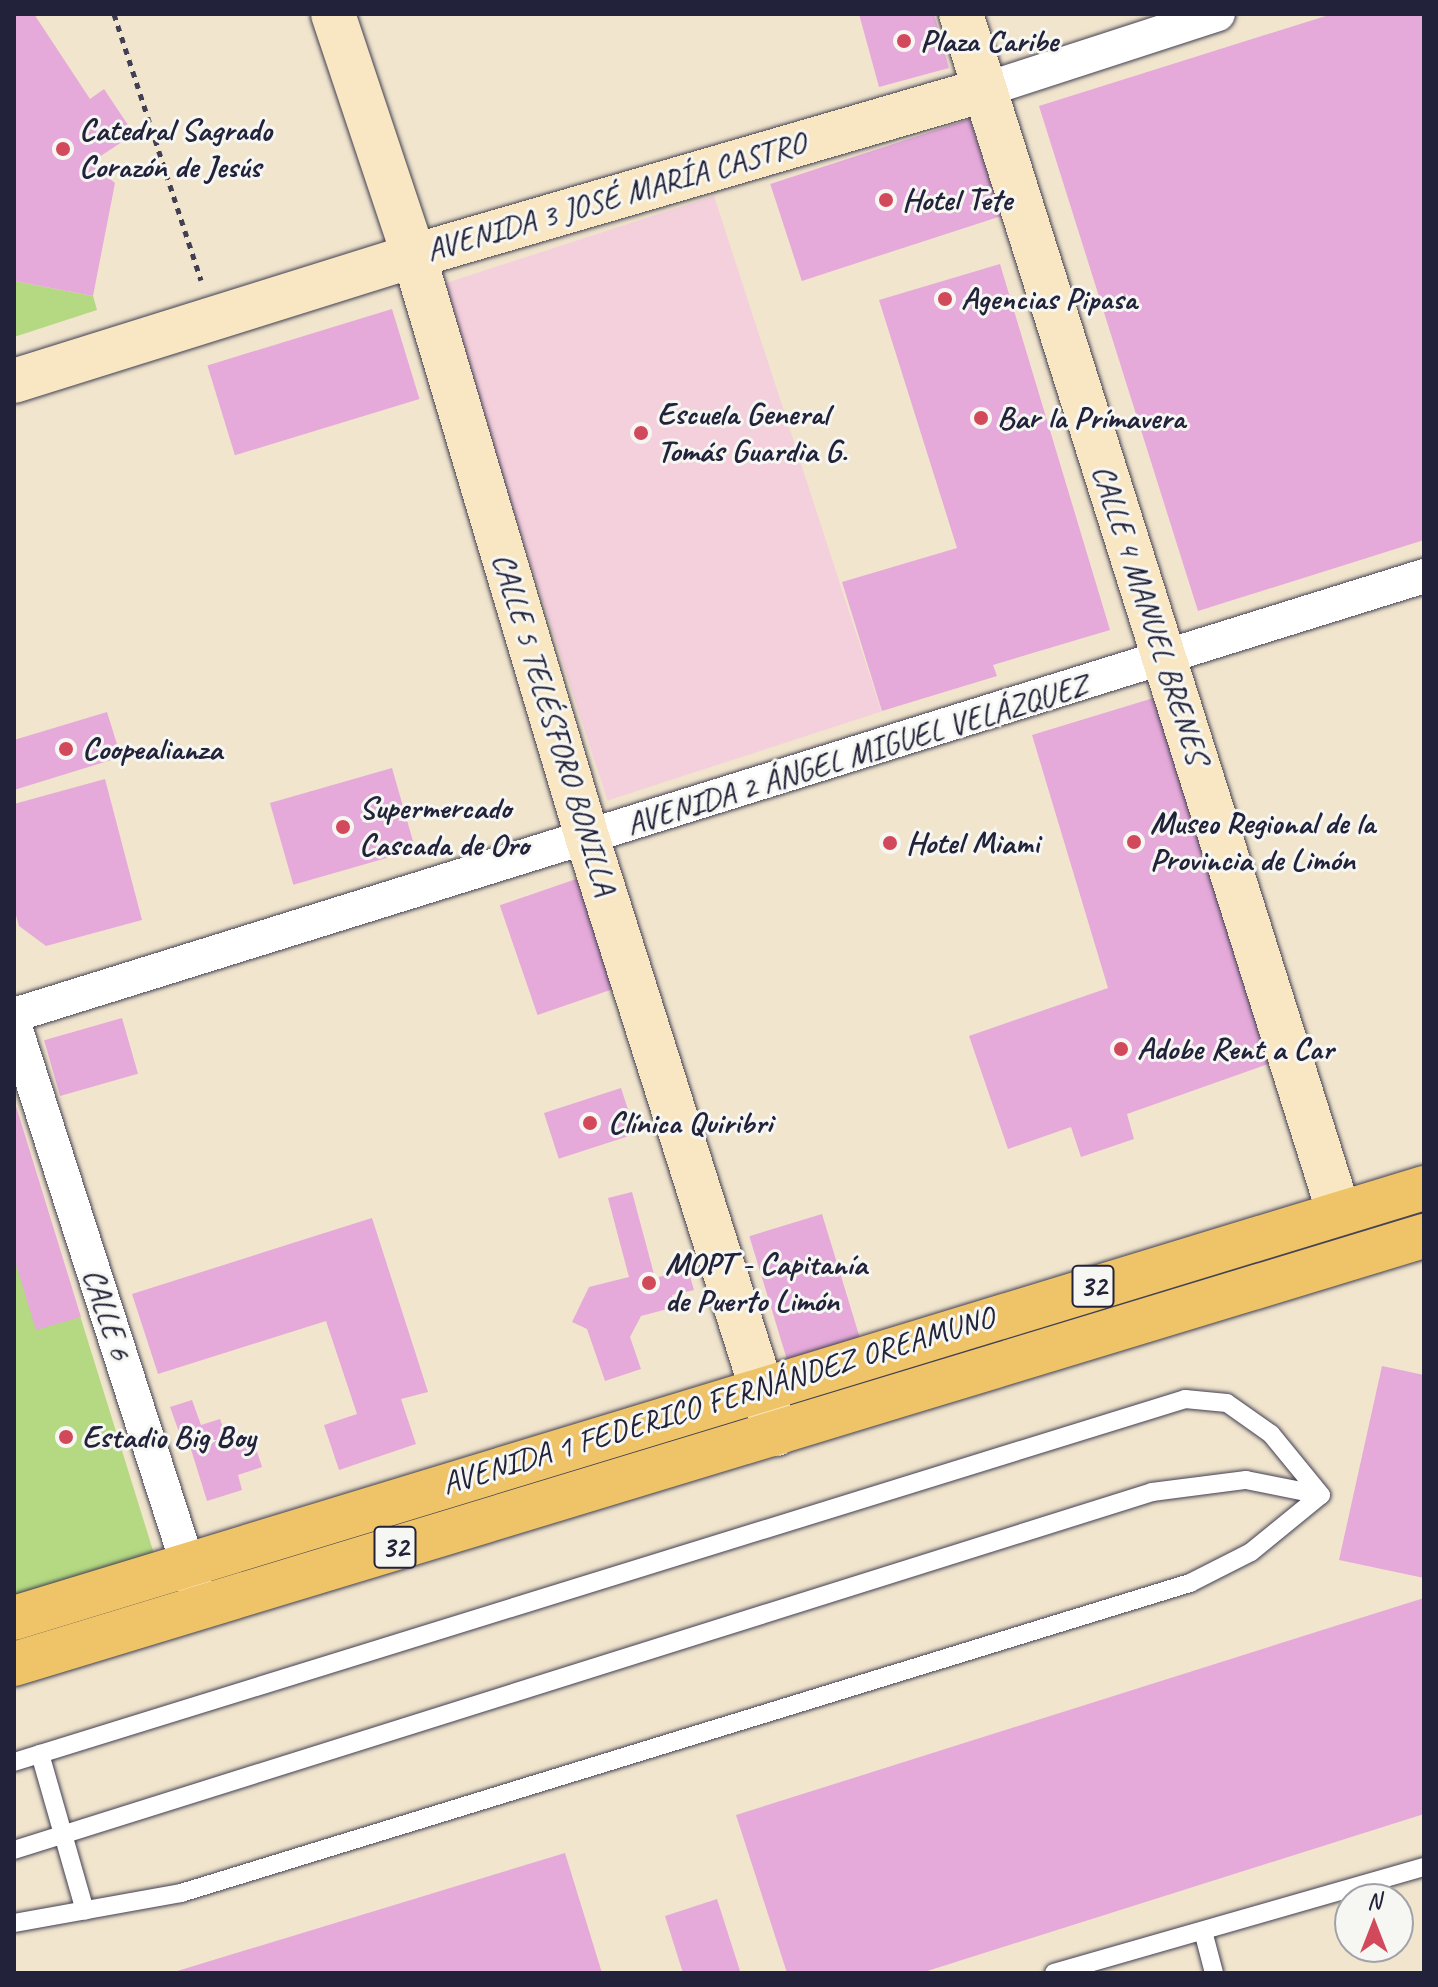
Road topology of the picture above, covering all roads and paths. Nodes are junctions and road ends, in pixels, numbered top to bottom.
1 (114, 14) edge
2 (333, 14) edge
3 (961, 14) edge
4 (1218, 14) edge
5 (984, 90) junction
6 (414, 256) junction
7 (213, 319) junction
8 (14, 381) edge
9 (1424, 576) edge
10 (1164, 658) junction
11 (588, 840) junction
12 (14, 1015) edge
13 (14, 1024) edge
14 (1424, 1188) edge
15 (1339, 1213) junction
16 (1424, 1236) edge
17 (1352, 1258) junction
18 (763, 1389) junction
19 (776, 1434) junction
20 (1321, 1495) junction
21 (186, 1563) junction
22 (201, 1604) junction
23 (14, 1618) edge
24 (14, 1664) edge
25 (40, 1754) junction
26 (14, 1762) edge
27 (63, 1835) junction
28 (14, 1850) edge
29 (1424, 1867) edge
30 (85, 1911) junction
31 (14, 1923) edge
32 (1203, 1931) junction
33 (1054, 1973) edge
34 (1214, 1973) edge

1 - 7 path
2 - 6 main road, CALLE 5 TELÉSFORO BONILLA
3 - 5 main road, CALLE 4 MANUEL BRENES
4 - 5 street, AVENIDA 3 JOSÉ MARÍA CASTRO
5 - 6 main road, AVENIDA 3 JOSÉ MARÍA CASTRO
5 - 10 main road, CALLE 4 MANUEL BRENES
6 - 7 main road, AVENIDA 3 JOSÉ MARÍA CASTRO
6 - 11 main road, CALLE 5 TELÉSFORO BONILLA
7 - 8 main road, AVENIDA 3 JOSÉ MARÍA CASTRO
9 - 10 street, AVENIDA 2 ÁNGEL MIGUEL VELÁZQUEZ
10 - 11 street, AVENIDA 2 ÁNGEL MIGUEL VELÁZQUEZ
10 - 15 main road, CALLE 4 MANUEL BRENES
11 - 12 street, AVENIDA 2 ÁNGEL MIGUEL VELÁZQUEZ
11 - 18 main road, CALLE 5 TELÉSFORO BONILLA
13 - 21 street, CALLE 6
14 - 15 highway, AVENIDA 1 FEDERICO FERNÁNDEZ OREAMUNO / 32
15 - 17 street
15 - 18 highway, AVENIDA 1 FEDERICO FERNÁNDEZ OREAMUNO / 32
16 - 17 highway, AVENIDA 1 FEDERICO FERNÁNDEZ OREAMUNO / 32
17 - 19 highway, AVENIDA 1 FEDERICO FERNÁNDEZ OREAMUNO / 32
18 - 19 main road, CALLE 5 TELÉSFORO BONILLA
18 - 21 highway, AVENIDA 1 FEDERICO FERNÁNDEZ OREAMUNO / 32
19 - 22 highway, AVENIDA 1 FEDERICO FERNÁNDEZ OREAMUNO / 32
20 - 25 lane
20 - 27 lane
20 - 30 lane
21 - 22 street, CALLE 6
21 - 23 highway, AVENIDA 1 FEDERICO FERNÁNDEZ OREAMUNO / 32
22 - 24 highway, AVENIDA 1 FEDERICO FERNÁNDEZ OREAMUNO / 32
25 - 26 lane
25 - 27 lane
27 - 28 lane
27 - 30 lane
29 - 32 lane
30 - 31 lane
32 - 33 lane
32 - 34 lane

